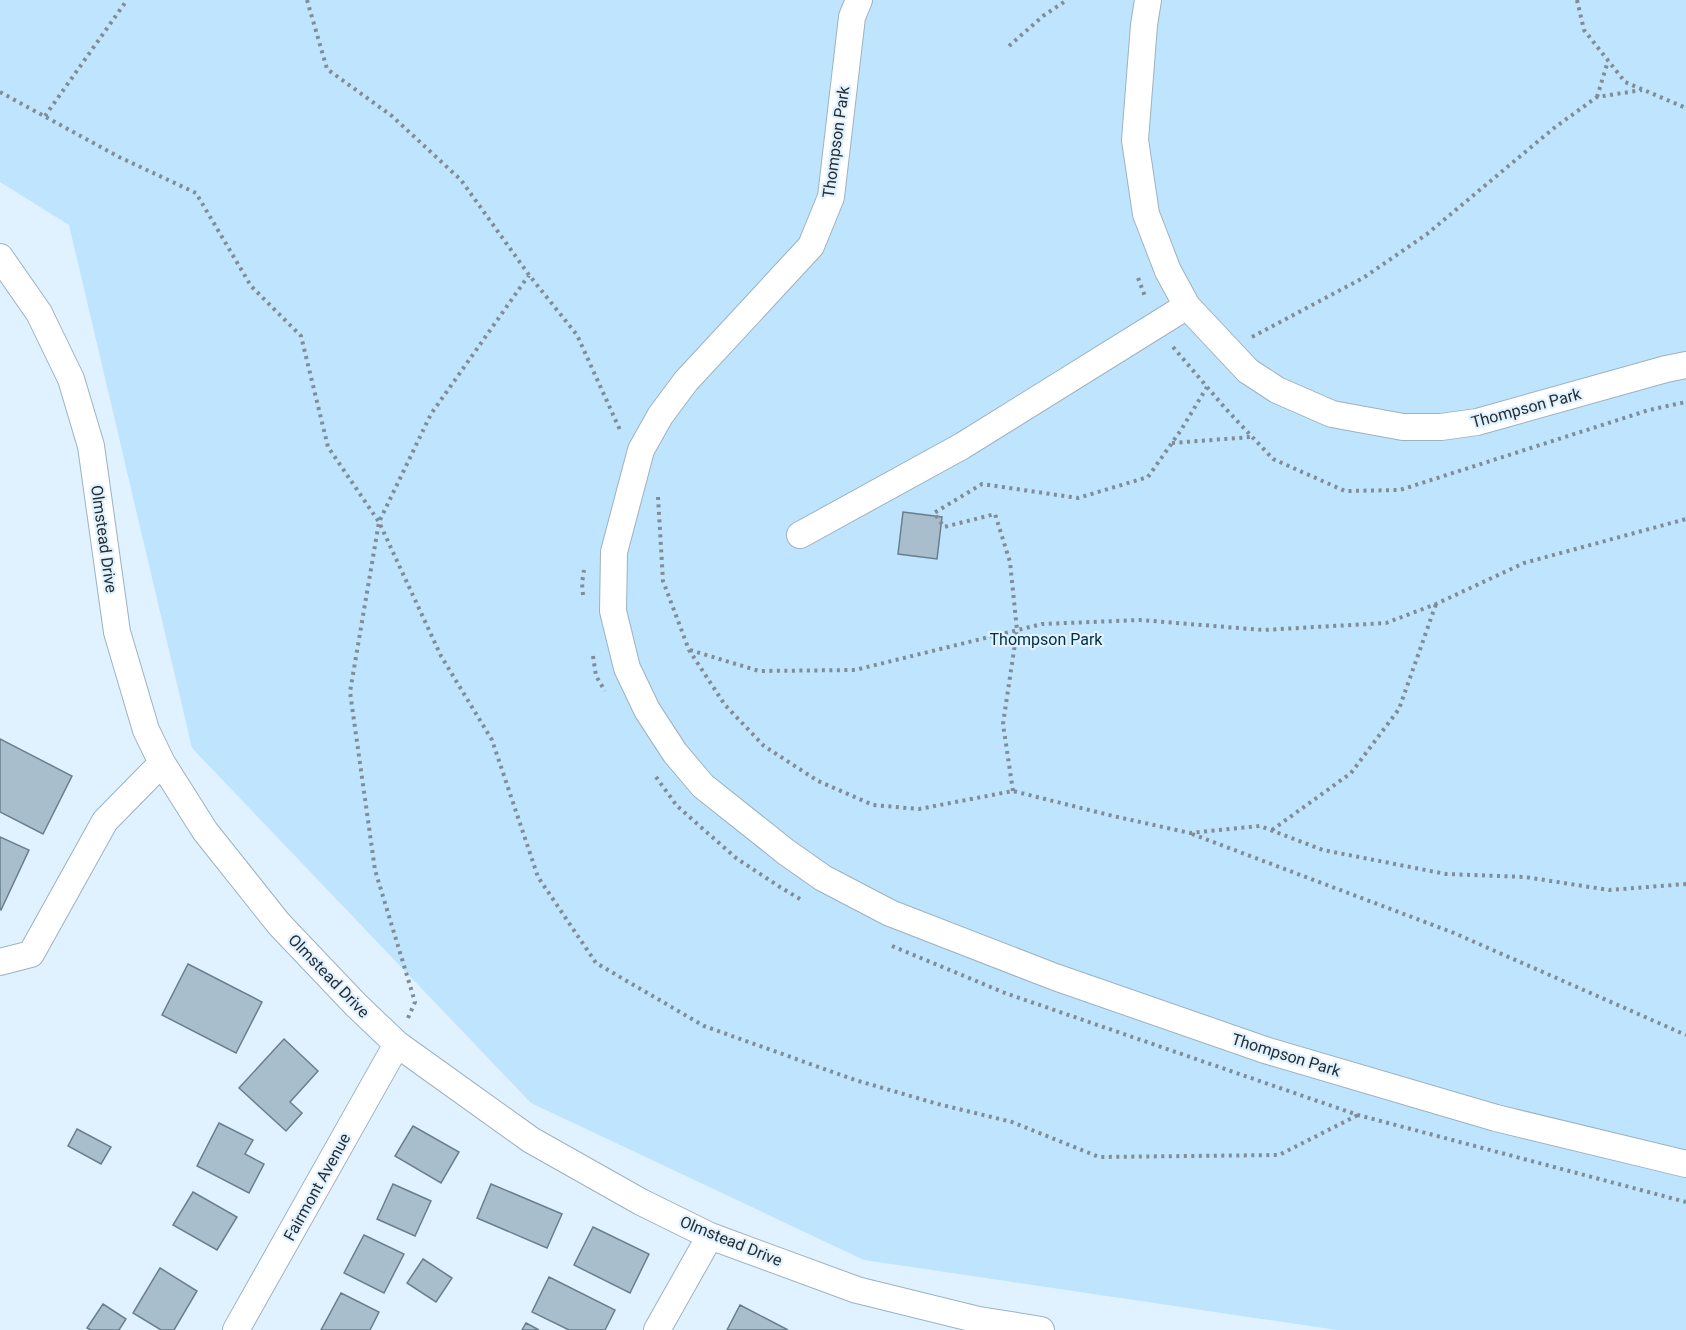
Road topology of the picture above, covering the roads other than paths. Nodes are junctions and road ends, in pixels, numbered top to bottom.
1 (859, 0) edge
2 (1148, 0) edge
3 (0, 257) edge
4 (1187, 306) junction
5 (1686, 365) edge
6 (800, 535) dead end
7 (162, 763) junction
8 (0, 963) edge
9 (397, 1044) junction
10 (1686, 1164) edge
11 (710, 1236) junction
12 (236, 1330) edge
13 (657, 1330) edge
14 (1041, 1330) edge

1 - 10 street, Thompson Park
2 - 4 street, Thompson Park
3 - 7 street, Olmstead Drive
4 - 5 street, Thompson Park
4 - 6 street
7 - 8 street
7 - 9 street, Olmstead Drive
9 - 11 street, Olmstead Drive
9 - 12 street, Fairmont Avenue
11 - 13 street
11 - 14 street, Olmstead Drive

